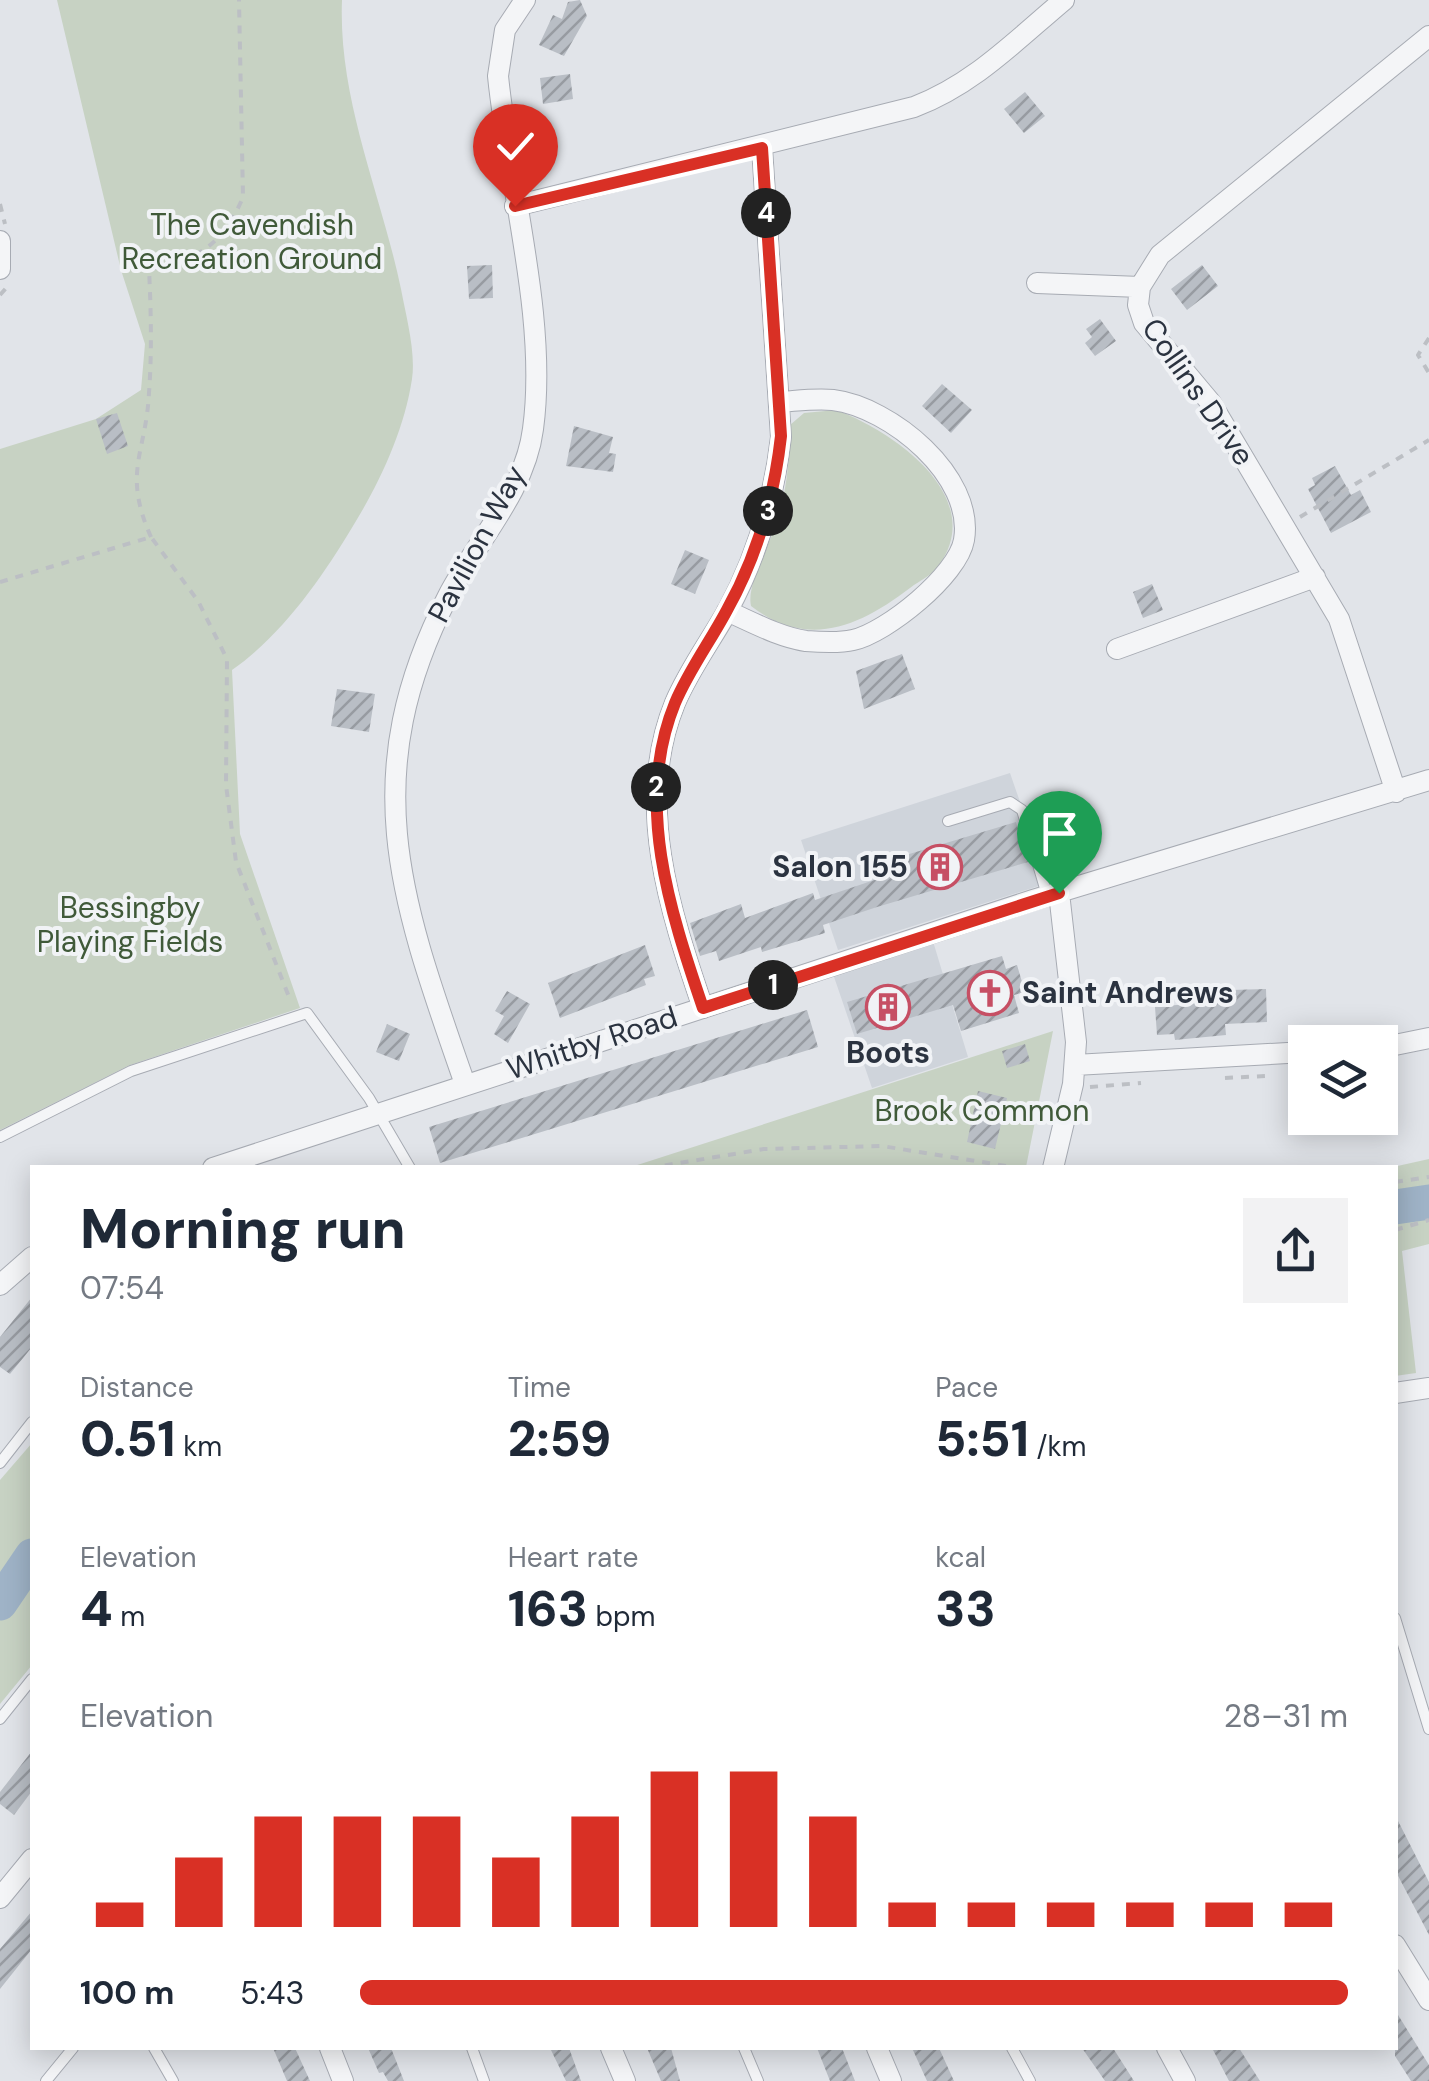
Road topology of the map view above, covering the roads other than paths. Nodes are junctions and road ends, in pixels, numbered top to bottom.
1 (526, 0) edge
2 (1064, 0) edge
3 (1429, 36) edge
4 (762, 148) junction
5 (515, 206) junction
6 (0, 242) edge
7 (0, 269) edge
8 (1037, 283) dead end
9 (1140, 287) junction
10 (779, 402) junction
11 (1315, 577) junction
12 (727, 611) junction
13 (1117, 649) dead end
14 (1429, 780) edge
15 (1396, 792) junction
16 (948, 820) dead end
17 (1053, 894) junction
18 (703, 1008) junction
19 (1429, 1038) edge
20 (1398, 1044) edge
21 (1288, 1053) edge
22 (1075, 1065) junction
23 (465, 1084) junction
24 (377, 1113) junction
25 (0, 1137) edge
26 (222, 1165) edge
27 (408, 1165) edge
28 (1054, 1165) edge
29 (30, 1260) edge
30 (0, 1285) edge
31 (1429, 1388) edge
32 (1398, 1392) edge
33 (30, 1425) edge
34 (0, 1463) edge
35 (1398, 1628) edge
36 (30, 1681) edge
37 (0, 1718) edge
38 (1429, 1728) edge
39 (30, 1861) edge
40 (0, 1898) edge
41 (1398, 1950) edge
42 (1429, 2000) edge
43 (71, 2050) edge
44 (155, 2050) edge
45 (331, 2050) edge
46 (473, 2050) edge
47 (612, 2050) edge
48 (745, 2050) edge
49 (879, 2050) edge
50 (1013, 2050) edge
51 (1168, 2050) edge
52 (46, 2081) edge
53 (173, 2081) edge
54 (344, 2081) edge
55 (484, 2081) edge
56 (625, 2081) edge
57 (758, 2081) edge
58 (891, 2081) edge
59 (1030, 2081) edge
60 (1185, 2081) edge

1 - 5 street, Pavilion Way
2 - 4 street
3 - 9 street, Collins Drive
4 - 5 street
4 - 10 street
5 - 23 street, Pavilion Way
6 - 7 street
8 - 9 street
9 - 11 street, Collins Drive
10 - 12 street
10 - 12 street
11 - 13 street
11 - 15 street, Collins Drive
12 - 18 street
14 - 15 street, Whitby Road
15 - 17 street, Whitby Road
16 - 17 lane
17 - 18 street, Whitby Road
17 - 22 street
18 - 23 street, Whitby Road
19 - 20 street
21 - 22 street
22 - 28 street
23 - 24 street, Whitby Road
24 - 25 lane
24 - 26 street, Whitby Road
24 - 27 lane
29 - 30 street
31 - 32 street
33 - 34 lane
35 - 38 lane
36 - 37 lane
39 - 40 street
41 - 42 street
43 - 52 lane
44 - 53 lane
45 - 54 street
46 - 55 lane
47 - 56 street
48 - 57 lane
49 - 58 street
50 - 59 lane
51 - 60 street

